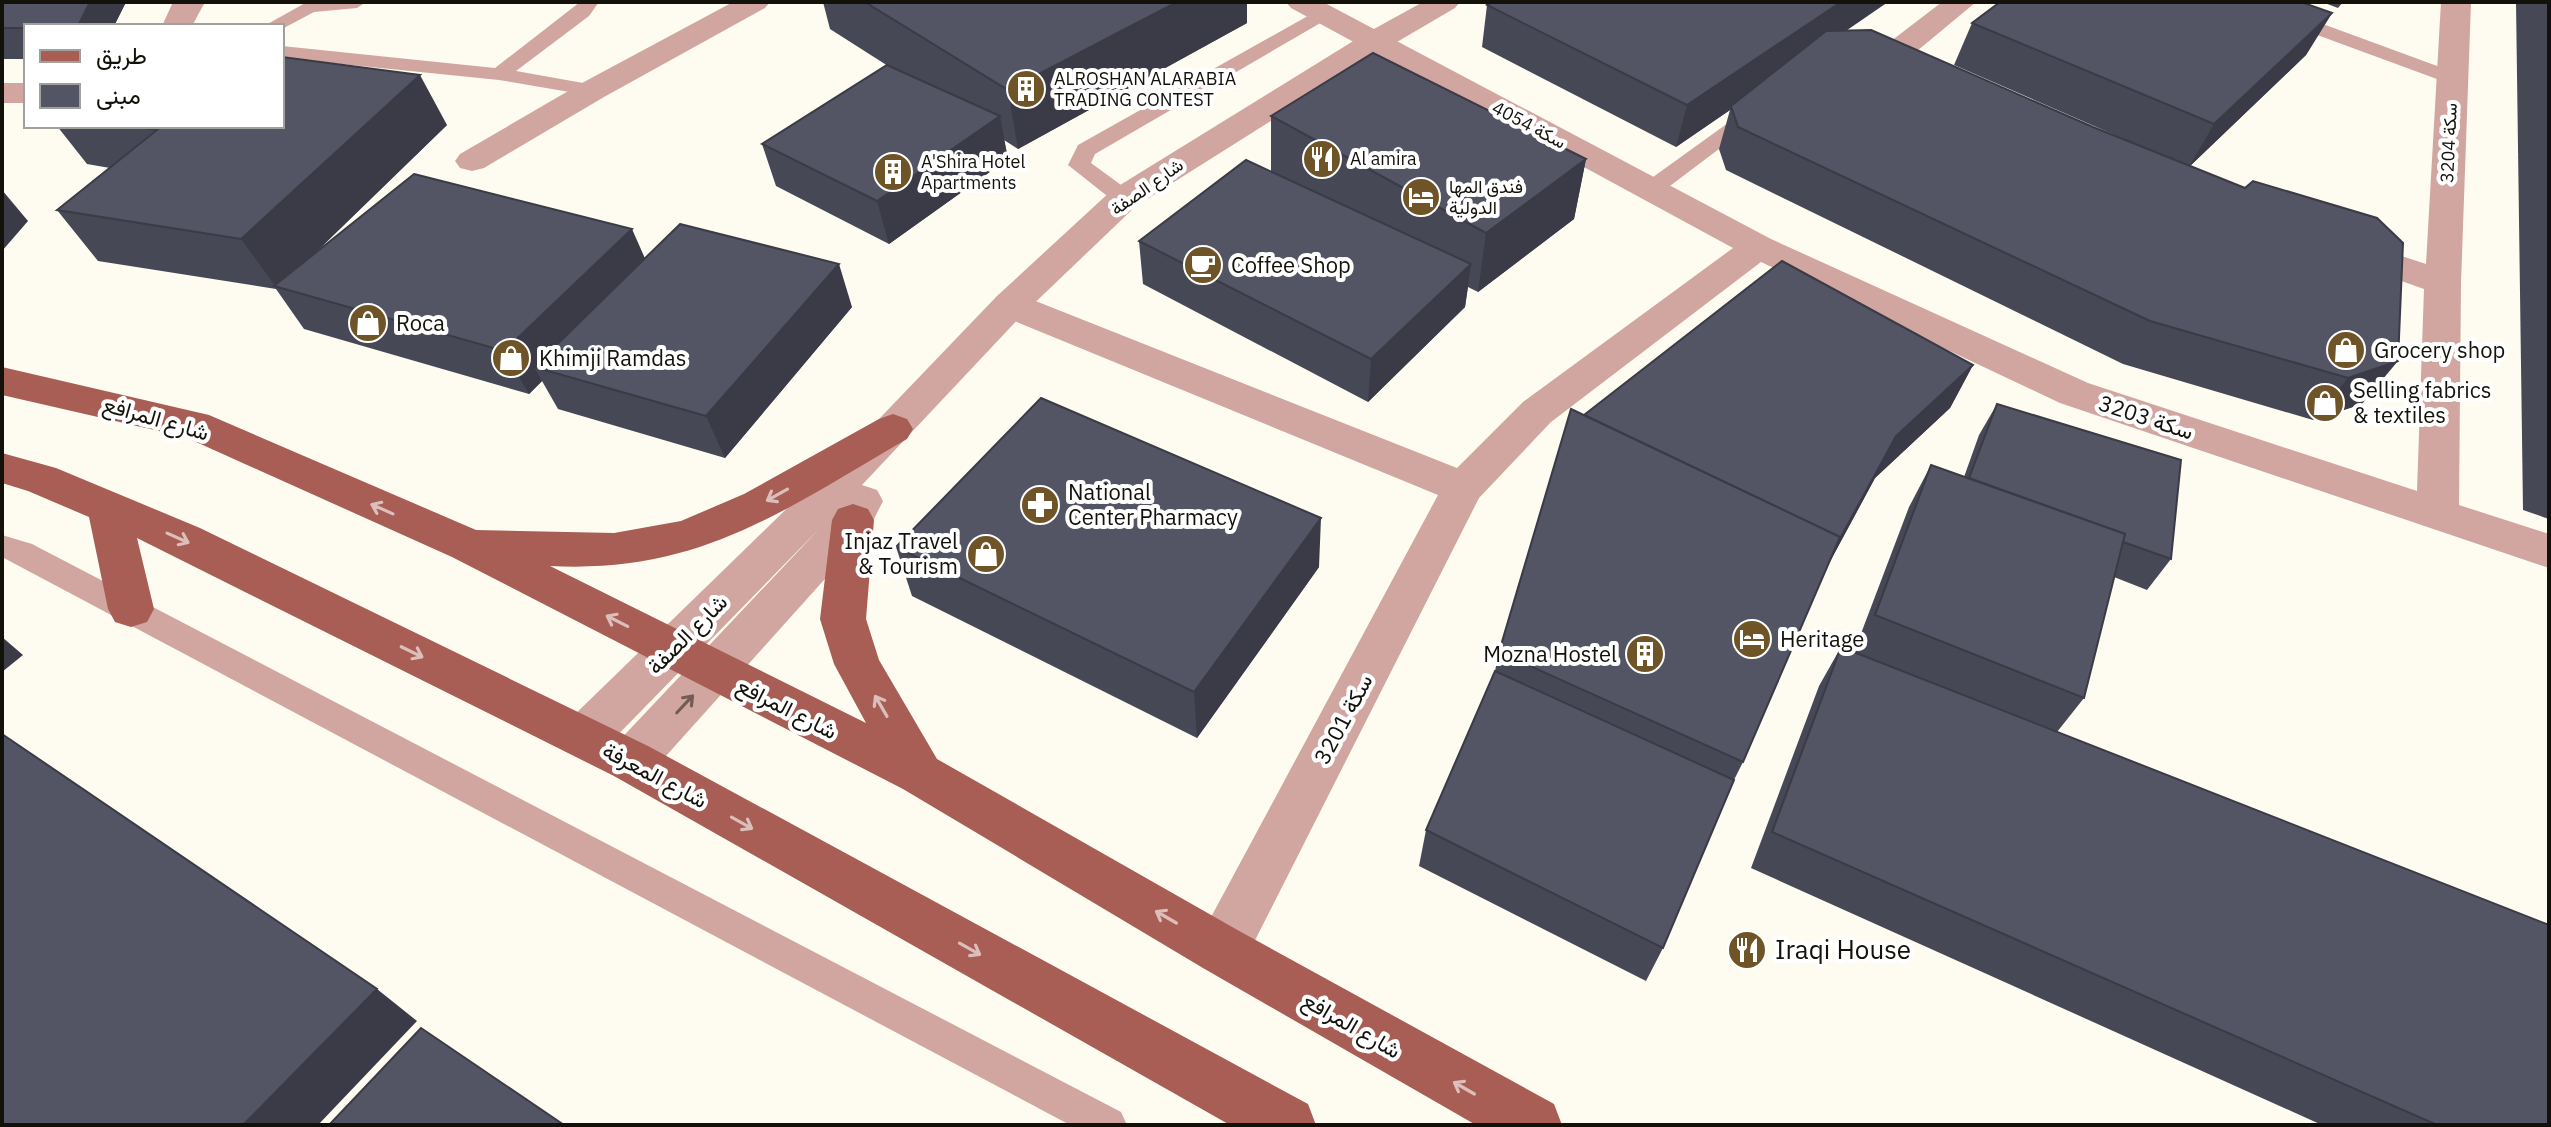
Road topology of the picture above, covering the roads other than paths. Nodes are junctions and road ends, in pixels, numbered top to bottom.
1 (190, 2) edge
2 (357, 2) edge
3 (590, 2) edge
4 (755, 2) edge
5 (1445, 2) edge
6 (1961, 2) edge
7 (2245, 2) edge
8 (2456, 2) edge
9 (1312, 8) edge
10 (178, 24) edge
11 (277, 24) edge
12 (1374, 42) junction
13 (284, 52) edge
14 (499, 74) junction
15 (2452, 78) junction
16 (1960, 89) edge
17 (593, 90) junction
18 (2, 93) edge
19 (24, 93) edge
20 (1764, 105) edge
21 (472, 161) dead end
22 (1650, 190) junction
23 (1124, 198) junction
24 (2314, 238) edge
25 (1758, 247) junction
26 (2443, 283) junction
27 (1010, 305) junction
28 (2, 381) edge
29 (893, 429) junction
30 (2, 468) edge
31 (1463, 488) junction
32 (109, 509) junction
33 (2438, 514) junction
34 (853, 520) junction
35 (467, 545) junction
36 (2, 546) edge
37 (2549, 551) edge
38 (131, 609) junction
39 (671, 649) junction
40 (715, 672) junction
41 (584, 737) junction
42 (631, 761) junction
43 (920, 774) junction
44 (1222, 950) junction
45 (1108, 1125) edge
46 (1287, 1125) edge
47 (1533, 1125) edge

1 - 10 street
2 - 11 lane
3 - 14 lane
4 - 17 street
5 - 12 street, شارع الصفة
6 - 16 street
7 - 15 lane
8 - 15 street, سكة 3204
9 - 12 street, سكة 4054
9 - 23 lane
12 - 22 street, سكة 4054
12 - 23 street, شارع الصفة
13 - 14 lane
14 - 17 lane
15 - 26 street, سكة 3204
17 - 21 street
18 - 19 street
20 - 22 lane
22 - 25 street, سكة 4054
23 - 27 street, شارع الصفة
24 - 26 street
25 - 31 street, سكة 3201
25 - 33 street, سكة 3203
26 - 33 street, سكة 3204
27 - 29 street, شارع الصفة
27 - 31 street
35 -> 28 main road, شارع المرافع
29 - 34 street, شارع الصفة
29 -> 35 main road
29 - 39 street, شارع الصفة
30 - 32 main road, شارع المعرفة
31 - 44 street, سكة 3201
32 - 38 main road
32 -> 41 main road, شارع المعرفة
33 - 37 street, سكة 3203
34 - 40 street, شارع الصفة
43 -> 34 main road
39 -> 35 main road, شارع المرافع
36 - 38 lane
38 - 45 lane
39 - 40 main road, شارع المرافع
39 - 41 street, شارع الصفة
42 -> 40 street, شارع الصفة
40 - 43 main road, شارع المرافع
41 - 42 main road, شارع المعرفة
42 -> 46 main road, شارع المعرفة
44 -> 43 main road, شارع المرافع
47 -> 44 main road, شارع المرافع

